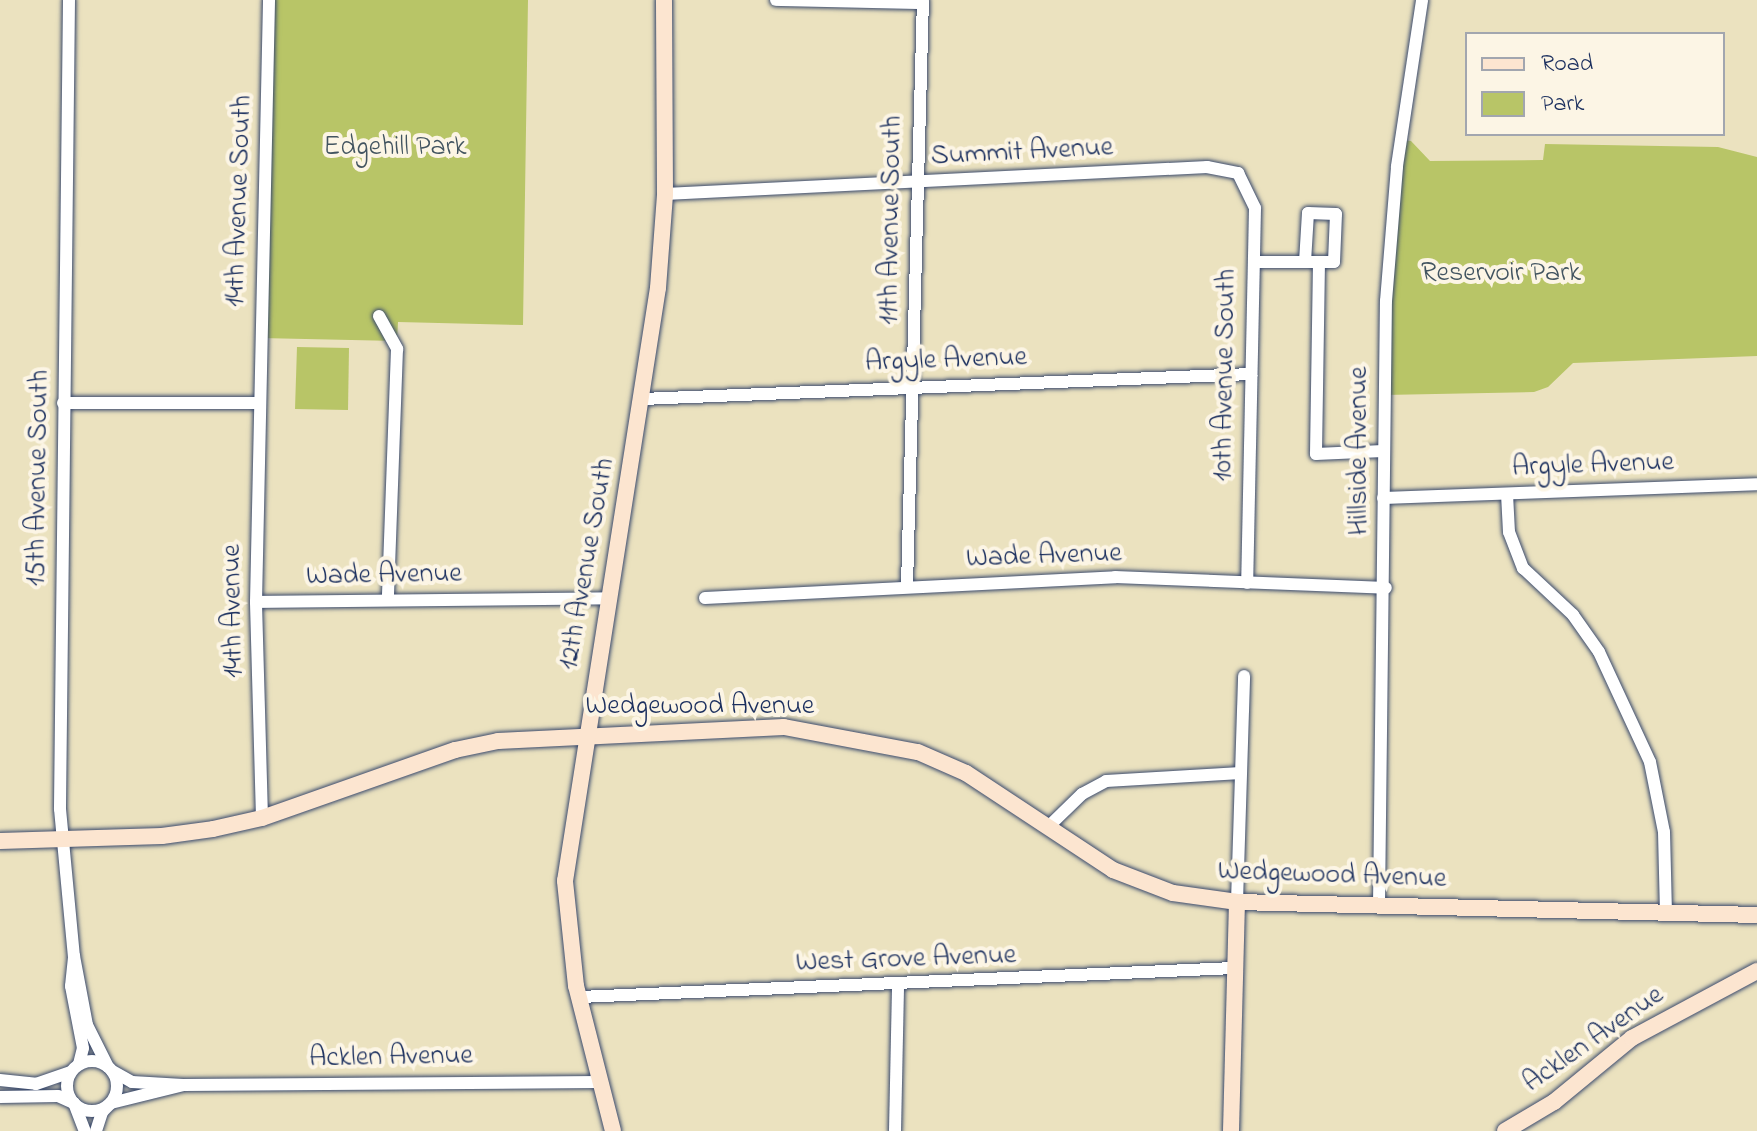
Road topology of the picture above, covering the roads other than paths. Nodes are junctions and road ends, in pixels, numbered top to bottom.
1 (69, 0) edge
2 (269, 0) edge
3 (664, 0) edge
4 (776, 0) edge
5 (1422, 0) edge
6 (923, 2) edge
7 (1238, 173) joint
8 (915, 183) junction
9 (665, 194) junction
10 (1254, 262) junction
11 (379, 316) dead end
12 (1251, 374) junction
13 (912, 385) junction
14 (642, 399) junction
15 (63, 403) junction
16 (259, 403) junction
17 (1383, 451) junction
18 (1757, 484) edge
19 (1507, 494) junction
20 (1383, 498) junction
21 (1247, 583) junction
22 (907, 586) junction
23 (1386, 588) junction
24 (610, 598) junction
25 (705, 598) dead end
26 (388, 600) junction
27 (256, 602) junction
28 (1244, 676) dead end
29 (585, 733) junction
30 (1241, 773) junction
31 (262, 818) junction
32 (1047, 828) junction
33 (61, 840) junction
34 (0, 841) edge
35 (1237, 902) junction
36 (1379, 905) junction
37 (1666, 912) junction
38 (1757, 915) edge
39 (74, 956) junction
40 (1235, 968) junction
41 (1753, 971) edge
42 (898, 986) junction
43 (580, 997) junction
44 (76, 1067) junction
45 (110, 1069) junction
46 (0, 1080) edge
47 (599, 1082) junction
48 (183, 1085) junction
49 (0, 1097) edge
50 (74, 1103) junction
51 (106, 1106) junction
52 (1508, 1130) edge
53 (85, 1131) edge
54 (96, 1131) edge
55 (613, 1131) edge
56 (895, 1131) edge
57 (1231, 1131) edge

1 - 15 street, 15th Avenue South
2 - 16 street, 14th Avenue South
3 - 9 main road, 12th Avenue South
4 - 6 street
5 - 17 street, Hillside Avenue
6 - 8 street, 11th Avenue South
7 - 8 street, Summit Avenue
7 - 10 street, 10th Avenue South
8 - 9 street, Summit Avenue
8 - 13 street, 11th Avenue South
9 - 14 main road, 12th Avenue South
10 - 12 street, 10th Avenue South
10 - 17 street
11 - 26 street
12 - 13 street, Argyle Avenue
12 - 21 street, 10th Avenue South
13 - 14 street, Argyle Avenue
13 - 22 street, 11th Avenue South
14 - 24 main road, 12th Avenue South
15 - 16 street
15 - 33 street, 15th Avenue South
16 - 27 street, 14th Avenue
17 - 20 street, Hillside Avenue
18 - 19 street, Argyle Avenue
19 - 20 street, Argyle Avenue
19 - 37 street
20 - 23 street, Hillside Avenue
21 - 22 street, Wade Avenue
21 - 23 street, Wade Avenue
22 - 25 street, Wade Avenue
23 - 36 street, Hillside Avenue
24 - 26 street, Wade Avenue
24 - 29 main road, 12th Avenue South
26 - 27 street, Wade Avenue
27 - 31 street, 14th Avenue
28 - 30 street
29 - 31 main road, Wedgewood Avenue
29 - 32 main road, Wedgewood Avenue
29 - 43 main road, 12th Avenue South
30 - 32 street
30 - 35 street
31 - 33 main road, Wedgewood Avenue
32 - 35 main road, Wedgewood Avenue
33 - 34 main road, Wedgewood Avenue
33 - 39 street, 15th Avenue South
35 - 36 main road, Wedgewood Avenue
35 - 40 main road
36 - 37 main road, Wedgewood Avenue
37 - 38 main road, Wedgewood Avenue
39 - 44 street, 15th Avenue South
39 - 45 street, 15th Avenue South
40 - 42 street, West Grove Avenue
40 - 57 main road
41 - 52 main road, Acklen Avenue
42 - 43 street, West Grove Avenue
42 - 56 street
43 - 47 main road, 12th Avenue South
44 - 45 street
44 - 46 street
44 - 50 street
45 - 48 street, Acklen Avenue
45 - 51 street
47 - 48 street, Acklen Avenue
47 - 55 main road, 12th Avenue South
48 - 51 street, Acklen Avenue
49 - 50 street
50 - 51 street
50 - 53 street
51 - 54 street

